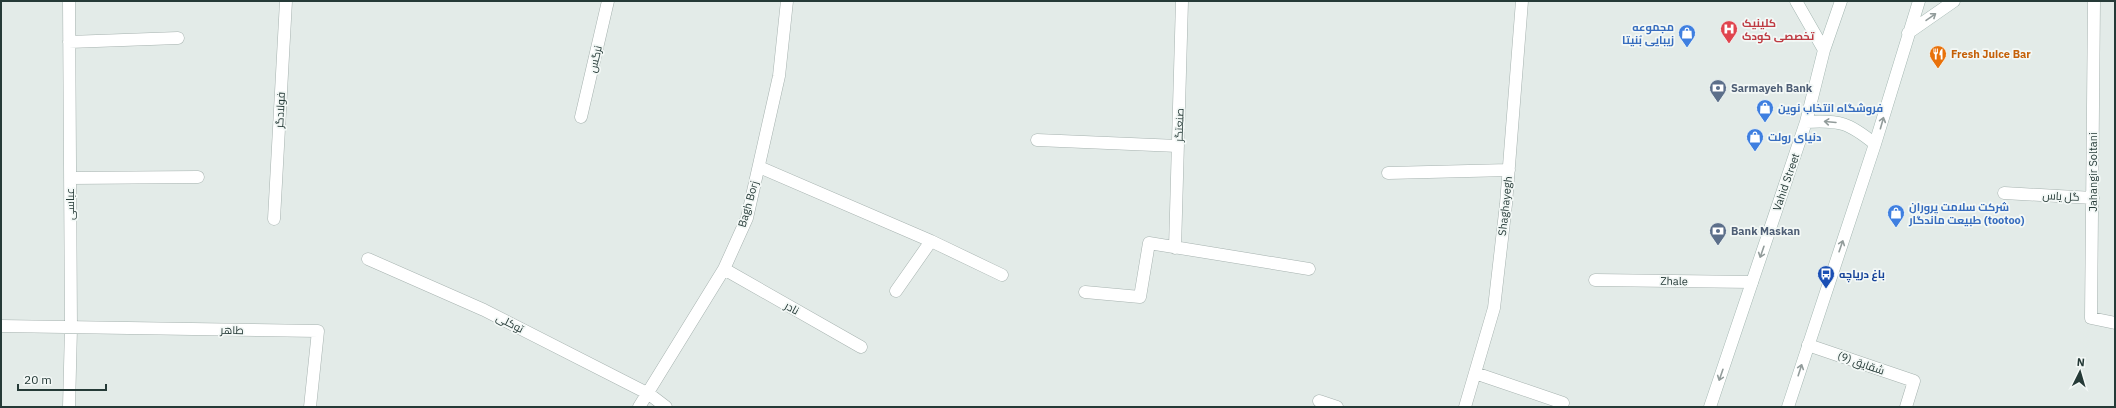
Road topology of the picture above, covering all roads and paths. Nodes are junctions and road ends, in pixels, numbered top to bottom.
1 (68, 1) edge
2 (286, 1) edge
3 (608, 1) edge
4 (787, 1) edge
5 (1182, 1) edge
6 (1522, 1) edge
7 (1796, 1) edge
8 (1841, 1) edge
9 (1919, 1) edge
10 (1954, 1) edge
11 (2094, 1) edge
12 (1908, 33) junction
13 (178, 38) dead end
14 (69, 42) junction
15 (1824, 50) junction
16 (581, 117) dead end
17 (1806, 122) junction
18 (1037, 140) dead end
19 (1876, 144) junction
20 (1178, 146) junction
21 (759, 167) junction
22 (1509, 170) junction
23 (1388, 173) dead end
24 (198, 177) dead end
25 (70, 178) junction
26 (2004, 193) dead end
27 (2093, 198) junction
28 (274, 219) dead end
29 (931, 241) junction
30 (1175, 248) junction
31 (368, 259) dead end
32 (724, 269) junction
33 (1310, 269) dead end
34 (1002, 275) dead end
35 (1595, 280) dead end
36 (1752, 282) junction
37 (896, 291) dead end
38 (1085, 292) dead end
39 (2115, 323) edge
40 (1, 326) edge
41 (71, 328) junction
42 (1808, 345) junction
43 (861, 347) dead end
44 (1475, 373) junction
45 (648, 394) junction
46 (1319, 401) dead end
47 (1563, 403) dead end
48 (69, 407) edge
49 (310, 407) edge
50 (639, 407) edge
51 (666, 407) edge
52 (1337, 407) edge
53 (1465, 407) edge
54 (1710, 407) edge
55 (1788, 407) edge
56 (1906, 407) edge

1 - 14 street, عباسی
2 - 28 street, فولادگر
3 - 16 street, نرگس
4 - 21 street, Bagh Borj
5 - 20 street, صنعتگر
6 - 22 street, Shaghayegh
7 - 15 street
8 - 15 street, Vahid Street
9 - 12 street
12 -> 10 street
11 - 27 street, Jahangir Soltani
19 -> 12 street
13 - 14 street
14 - 25 street, عباسی
15 - 17 street, Vahid Street
19 -> 17 street
17 -> 36 street, Vahid Street
18 - 20 street
42 -> 19 street
20 - 30 street, صنعتگر
21 - 29 street
21 - 32 street, Bagh Borj
22 - 23 street
22 - 44 street, Shaghayegh
24 - 25 street
25 - 41 street, عباسی
26 - 27 street, گل یاس
27 - 39 street, Jahangir Soltani
29 - 34 street
29 - 37 street
30 - 33 street
30 - 38 street
31 - 45 street, توکلی
32 - 43 street, نادر
32 - 45 street, Bagh Borj
35 - 36 street, Zhale
36 -> 54 street, Vahid Street
40 - 41 street
41 - 48 street, عباسی
41 - 49 street, طاهر
55 -> 42 street
42 - 56 street, شقایق (9)
44 - 47 street
44 - 53 street, Shaghayegh
45 - 50 street, Bagh Borj
45 - 51 street, توکلی
46 - 52 street

